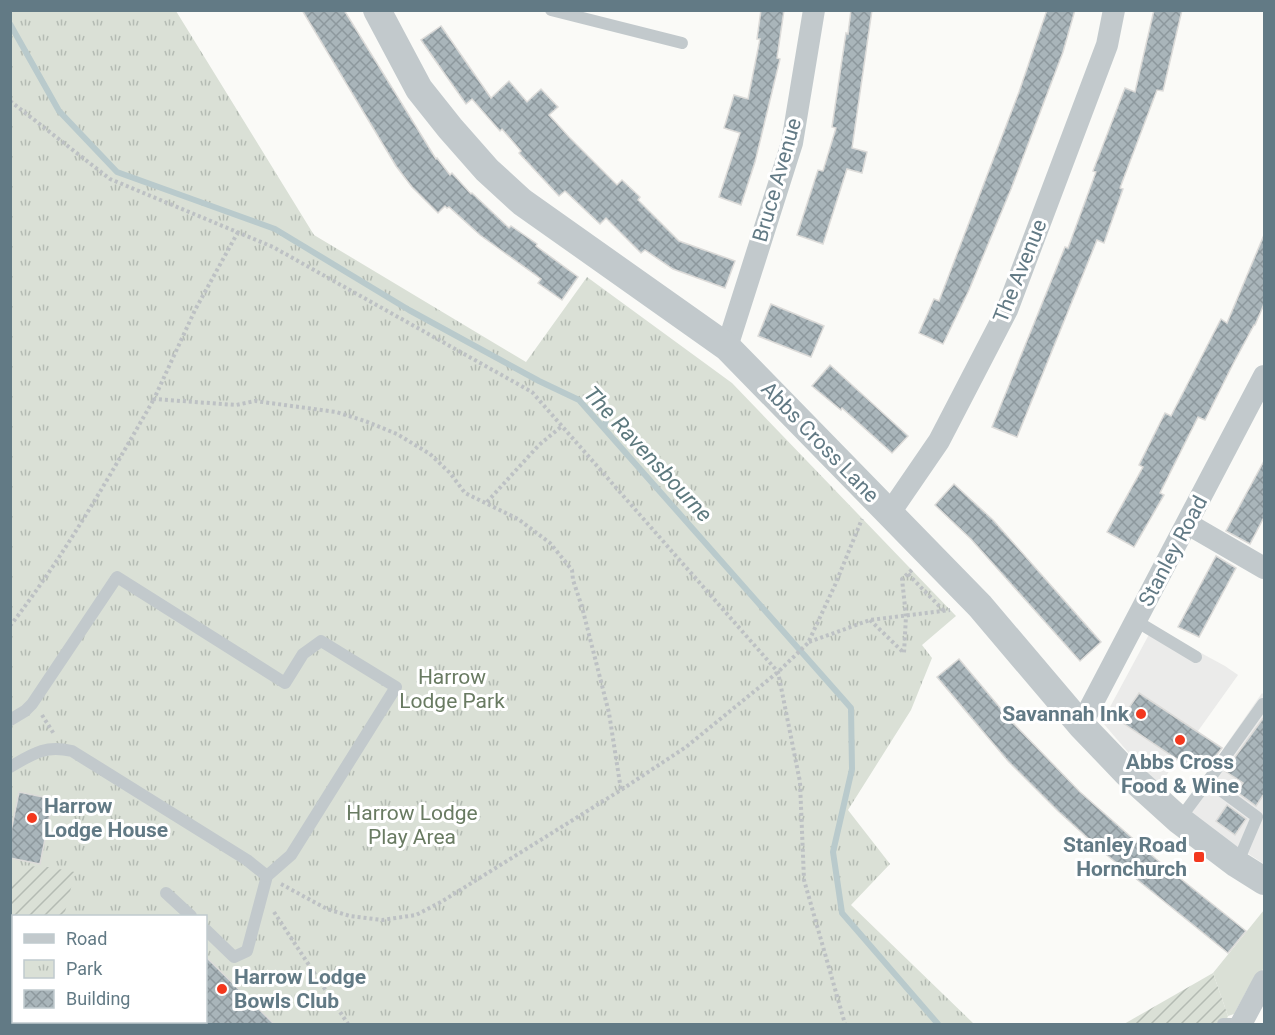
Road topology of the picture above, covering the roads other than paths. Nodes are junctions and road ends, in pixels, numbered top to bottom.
1 (377, 10) edge
2 (551, 10) edge
3 (814, 10) edge
4 (1114, 10) edge
5 (682, 43) dead end
6 (727, 347) junction
7 (1264, 376) edge
8 (880, 504) junction
9 (1188, 524) junction
10 (1264, 568) edge
11 (1136, 621) junction
12 (1196, 657) dead end
13 (1263, 704) edge
14 (10, 720) edge
15 (1081, 725) junction
16 (10, 767) edge
17 (1208, 781) junction
18 (1179, 820) junction
19 (1237, 864) junction
20 (267, 876) junction
21 (1264, 881) edge
22 (166, 893) dead end
23 (190, 915) edge
24 (207, 931) edge
25 (1264, 981) edge
26 (1223, 1024) edge
27 (1239, 1024) edge

1 - 6 street, Abbs Cross Lane
2 - 5 lane
3 - 6 street, Bruce Avenue
4 - 8 street, The Avenue
6 - 8 street, Abbs Cross Lane
7 - 9 street, Stanley Road
8 - 15 street, Abbs Cross Lane
9 - 10 street
9 - 11 street, Stanley Road
11 - 12 lane
11 - 15 street, Stanley Road
13 - 17 lane
14 - 20 lane
15 - 18 street, Abbs Cross Lane
16 - 20 lane
17 - 18 lane
17 - 19 lane
18 - 19 street, Abbs Cross Lane
19 - 21 street, Abbs Cross Lane
20 - 24 lane
22 - 23 lane
25 - 27 street
26 - 27 lane

